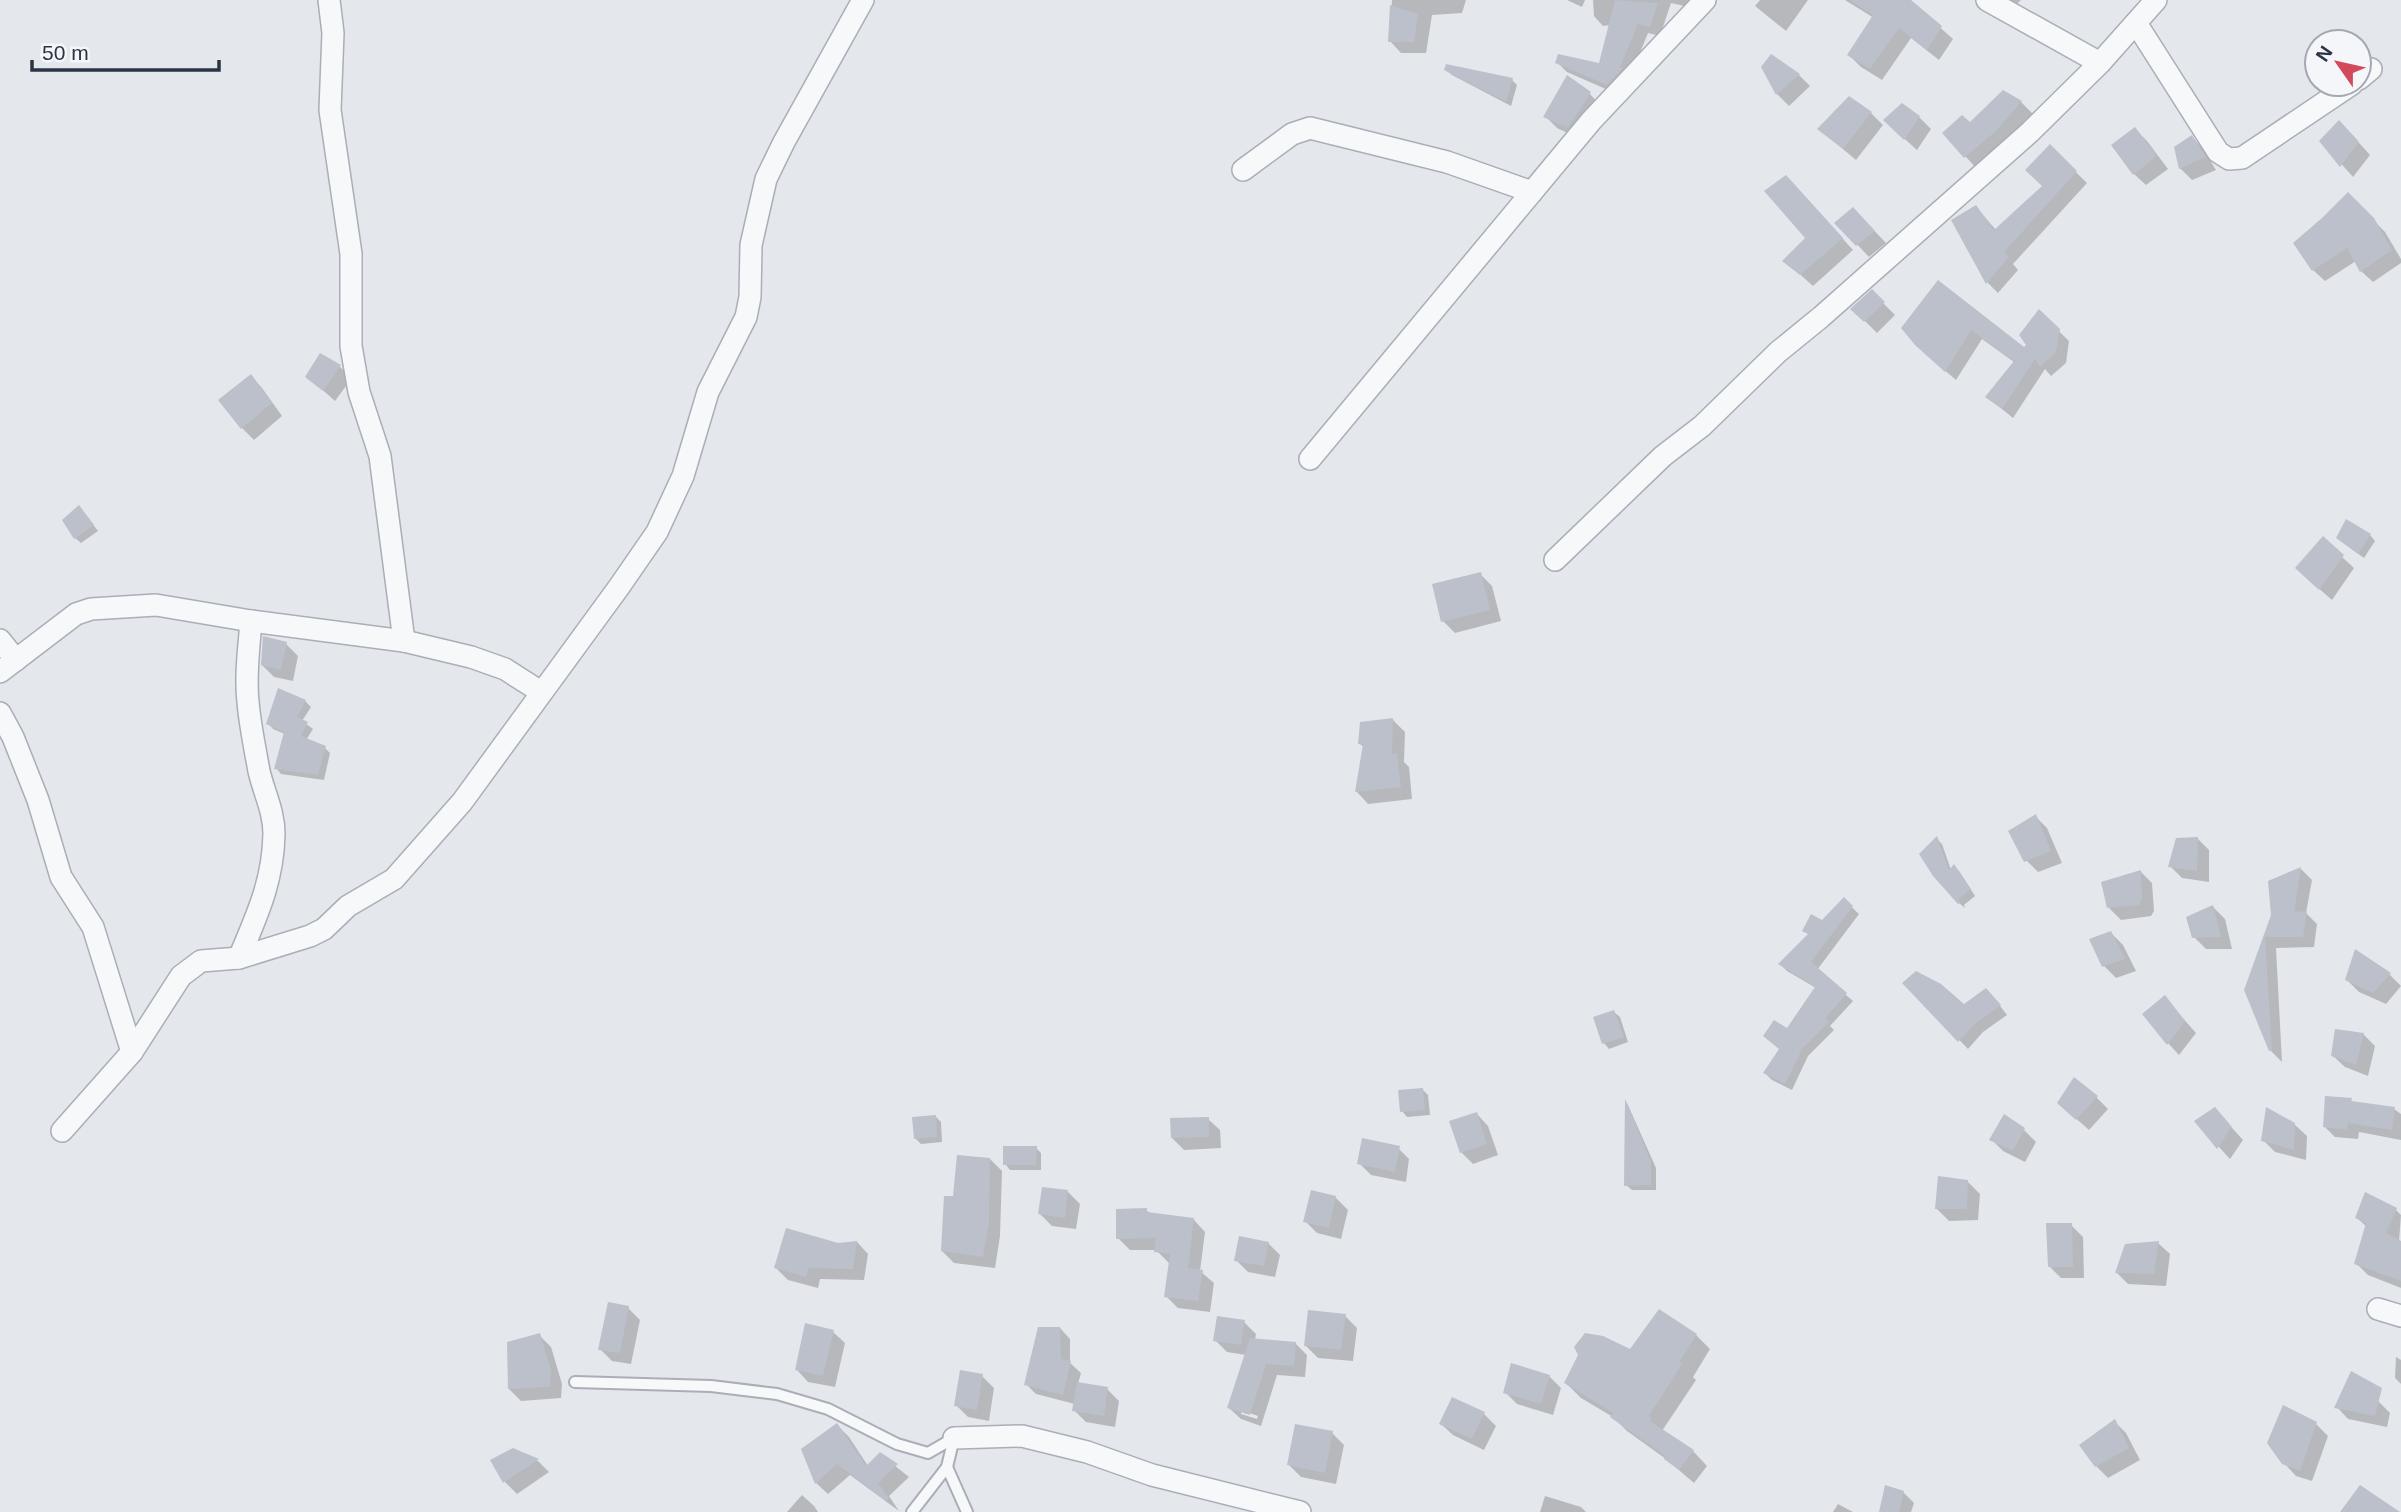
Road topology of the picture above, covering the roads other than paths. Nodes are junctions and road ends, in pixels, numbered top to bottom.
1 (329, 0) edge
2 (863, 0) edge
3 (1704, 0) edge
4 (1987, 0) edge
5 (2156, 0) edge
6 (2136, 23) junction
7 (2100, 63) junction
8 (2331, 98) edge
9 (1243, 170) dead end
10 (1532, 192) junction
11 (1310, 459) dead end
12 (1555, 560) dead end
13 (251, 621) junction
14 (0, 640) edge
15 (404, 641) junction
16 (8, 666) edge
17 (541, 692) junction
18 (0, 713) edge
19 (239, 958) junction
20 (132, 1052) junction
21 (62, 1131) dead end
22 (2378, 1309) dead end
23 (2401, 1316) edge
24 (575, 1382) dead end
25 (954, 1438) junction
26 (947, 1467) junction
27 (1296, 1511) edge
28 (912, 1512) edge
29 (967, 1512) edge

1 - 15 street
2 - 17 street
3 - 10 street
4 - 7 street
5 - 6 street
6 - 7 street
6 - 8 street
7 - 12 street
9 - 10 street
10 - 11 street
13 - 15 street
13 - 16 street
13 - 19 street
14 - 16 street
15 - 17 street
17 - 19 street
18 - 20 street
19 - 20 street
20 - 21 street
22 - 23 street
24 - 25 lane
25 - 26 lane
25 - 27 street
26 - 28 lane
26 - 29 lane

